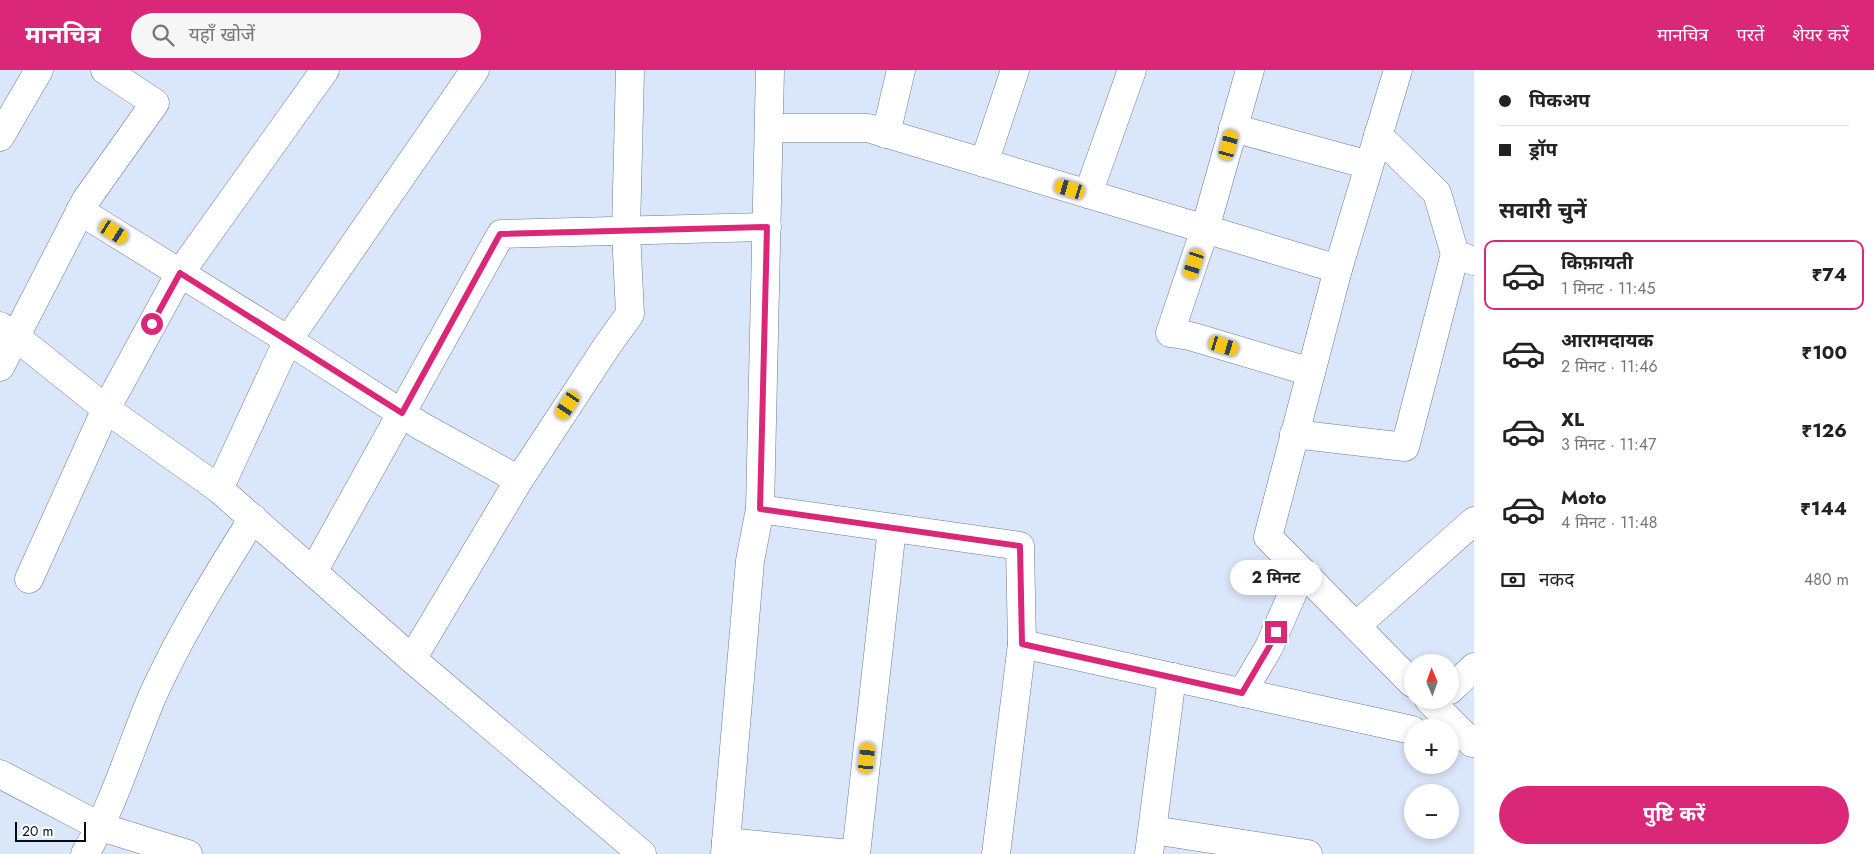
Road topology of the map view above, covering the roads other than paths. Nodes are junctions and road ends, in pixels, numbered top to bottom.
1 (39, 70) edge
2 (106, 70) edge
3 (325, 70) edge
4 (475, 70) edge
5 (630, 70) edge
6 (770, 70) edge
7 (901, 70) edge
8 (1015, 70) edge
9 (1132, 70) edge
10 (1250, 70) edge
11 (1398, 70) edge
12 (137, 79) edge
13 (769, 128) junction
14 (1233, 128) junction
15 (886, 134) junction
16 (1378, 135) junction
17 (0, 137) edge
18 (984, 163) junction
19 (1369, 165) junction
20 (1088, 194) junction
21 (80, 211) junction
22 (767, 227) junction
23 (1205, 229) junction
24 (626, 231) junction
25 (1464, 258) edge
26 (1338, 269) junction
27 (180, 273) junction
28 (8, 331) edge
29 (288, 340) junction
30 (0, 367) edge
31 (1311, 372) junction
32 (106, 409) junction
33 (402, 413) junction
34 (1294, 434) junction
35 (519, 480) junction
36 (220, 488) junction
37 (760, 509) junction
38 (253, 518) junction
39 (1474, 521) edge
40 (892, 528) junction
41 (313, 572) junction
42 (1302, 572) junction
43 (29, 579) dead end
44 (1356, 626) junction
45 (1022, 644) junction
46 (412, 659) junction
47 (1474, 667) edge
48 (1404, 675) edge
49 (1172, 677) junction
50 (1459, 680) edge
51 (1242, 693) junction
52 (1433, 709) edge
53 (1444, 709) edge
54 (1421, 719) edge
55 (1404, 728) edge
56 (1465, 743) edge
57 (0, 774) edge
58 (101, 827) junction
59 (1151, 842) edge
60 (726, 848) edge
61 (85, 854) edge
62 (188, 854) edge
63 (642, 854) edge
64 (850, 854) edge
65 (856, 854) edge
66 (996, 854) edge
67 (1308, 854) edge

1 - 17 street
2 - 12 street
3 - 27 street
4 - 29 street
5 - 24 street
6 - 13 street
7 - 15 street
8 - 18 street
9 - 20 street
10 - 14 street
11 - 16 street
12 - 21 street
13 - 15 street
13 - 22 street
14 - 19 street
14 - 23 street
15 - 18 street
16 - 19 street
16 - 25 street
18 - 20 street
19 - 26 street
20 - 23 street
21 - 27 street
21 - 28 street
22 - 24 street
22 - 37 street
23 - 26 street
23 - 31 street
24 - 33 street
24 - 35 street
25 - 34 street
26 - 31 street
27 - 29 street
27 - 32 street
28 - 30 street
28 - 32 street
29 - 33 street
29 - 36 street
31 - 34 street
32 - 36 street
32 - 43 street
33 - 35 street
33 - 41 street
34 - 42 street
35 - 46 street
36 - 38 street
37 - 40 street
37 - 60 street
38 - 41 street
38 - 58 street
39 - 44 street
40 - 45 street
40 - 65 street
41 - 46 street
42 - 44 street
42 - 51 street
44 - 48 street
45 - 49 street
45 - 66 street
46 - 63 street
47 - 50 street
49 - 51 street
49 - 59 street
51 - 55 street
52 - 54 street
53 - 56 street
57 - 58 street
58 - 61 street
58 - 62 street
59 - 67 street
60 - 64 street

